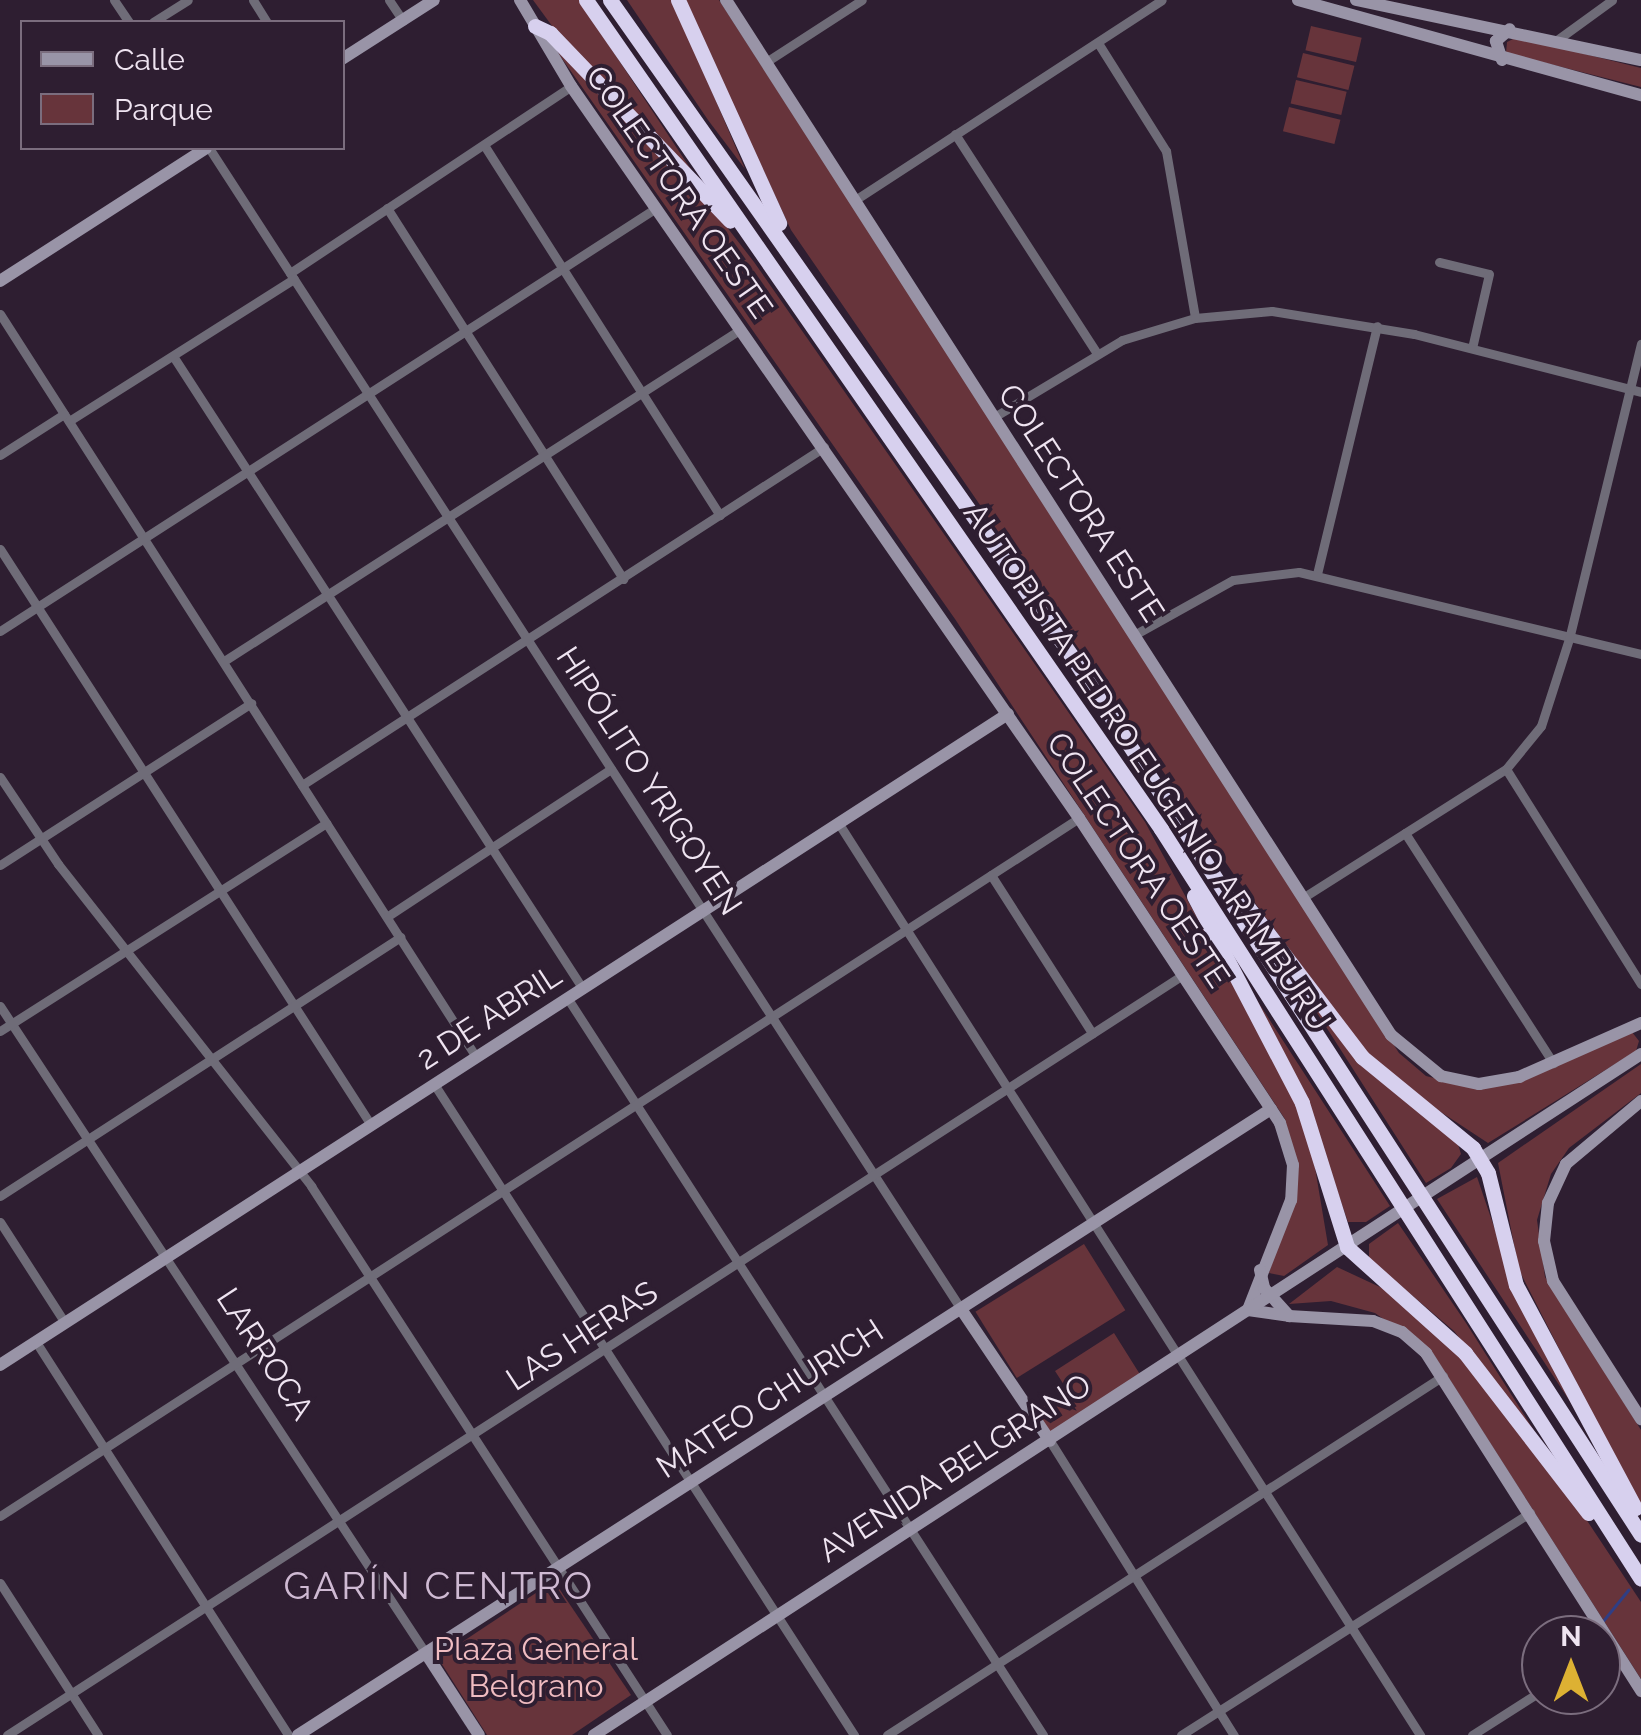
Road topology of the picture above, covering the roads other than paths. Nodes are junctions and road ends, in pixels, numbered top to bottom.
1 (188, 0) edge
2 (389, 0) edge
3 (434, 0) edge
4 (520, 0) edge
5 (586, 0) edge
6 (610, 0) edge
7 (678, 0) edge
8 (726, 0) edge
9 (838, 0) edge
10 (862, 0) edge
11 (1162, 0) edge
12 (1298, 0) edge
13 (1356, 0) edge
14 (1612, 0) edge
15 (1392, 4) edge
16 (845, 10) junction
17 (156, 20) edge
18 (403, 21) junction
19 (535, 26) junction
20 (1510, 29) junction
21 (1556, 40) junction
22 (1098, 43) junction
23 (345, 57) edge
24 (1502, 60) junction
25 (1641, 60) edge
26 (766, 62) junction
27 (571, 86) junction
28 (1641, 95) edge
29 (955, 134) junction
30 (484, 145) junction
31 (204, 150) edge
32 (208, 150) edge
33 (855, 200) junction
34 (386, 208) junction
35 (656, 208) junction
36 (1438, 262) dead end
37 (565, 270) junction
38 (292, 276) junction
39 (0, 282) edge
40 (830, 308) junction
41 (0, 314) edge
42 (1195, 318) junction
43 (1377, 326) junction
44 (741, 329) junction
45 (816, 331) junction
46 (468, 332) junction
47 (1641, 344) edge
48 (1472, 348) junction
49 (1096, 352) junction
50 (172, 356) junction
51 (1636, 390) edge
52 (643, 392) junction
53 (370, 394) junction
54 (67, 418) junction
55 (994, 418) junction
56 (824, 447) junction
57 (0, 455) edge
58 (542, 456) junction
59 (248, 471) junction
60 (720, 515) junction
61 (447, 517) junction
62 (145, 538) junction
63 (0, 549) edge
64 (1317, 574) junction
65 (623, 579) junction
66 (328, 596) junction
67 (38, 606) junction
68 (0, 631) edge
69 (1134, 635) junction
70 (522, 639) junction
71 (1570, 639) junction
72 (1641, 654) edge
73 (224, 661) junction
74 (251, 703) junction
75 (1008, 714) junction
76 (406, 718) junction
77 (611, 769) junction
78 (1506, 769) junction
79 (145, 772) junction
80 (0, 777) edge
81 (302, 785) junction
82 (1079, 818) junction
83 (326, 822) junction
84 (839, 824) junction
85 (1161, 830) junction
86 (1404, 833) junction
87 (41, 839) junction
88 (1199, 847) junction
89 (492, 850) junction
90 (0, 865) edge
91 (991, 875) junction
92 (222, 889) junction
93 (1304, 897) junction
94 (702, 913) junction
95 (388, 916) junction
96 (906, 930) junction
97 (400, 937) junction
98 (126, 950) junction
99 (1182, 976) junction
100 (1641, 984) edge
101 (582, 990) junction
102 (568, 999) junction
103 (0, 1006) edge
104 (297, 1007) junction
105 (770, 1018) junction
106 (1641, 1023) edge
107 (11, 1024) junction
108 (0, 1031) edge
109 (1092, 1033) junction
110 (1641, 1054) edge
111 (476, 1057) junction
112 (214, 1062) junction
113 (1553, 1063) junction
114 (434, 1084) junction
115 (1007, 1089) junction
116 (1641, 1101) edge
117 (637, 1106) junction
118 (1271, 1108) junction
119 (371, 1125) junction
120 (86, 1142) junction
121 (1481, 1160) junction
122 (297, 1171) junction
123 (872, 1176) junction
124 (503, 1190) junction
125 (0, 1196) edge
126 (0, 1222) edge
127 (1094, 1224) junction
128 (1347, 1247) junction
129 (166, 1257) junction
130 (740, 1263) junction
131 (1260, 1268) junction
132 (370, 1278) junction
133 (1270, 1296) junction
134 (961, 1309) junction
135 (1248, 1310) junction
136 (1289, 1316) junction
137 (65, 1324) junction
138 (36, 1342) junction
139 (605, 1350) junction
140 (1178, 1357) junction
141 (239, 1364) junction
142 (0, 1365) edge
143 (1444, 1376) junction
144 (825, 1396) junction
145 (1641, 1419) edge
146 (471, 1438) junction
147 (1050, 1441) junction
148 (103, 1451) junction
149 (690, 1482) junction
150 (1265, 1493) junction
151 (1530, 1513) junction
152 (0, 1516) edge
153 (340, 1521) junction
154 (1641, 1521) edge
155 (910, 1530) junction
156 (1641, 1535) edge
157 (557, 1572) junction
158 (1131, 1575) junction
159 (1641, 1580) edge
160 (0, 1583) edge
161 (204, 1608) junction
162 (777, 1614) junction
163 (1591, 1615) edge
164 (1349, 1628) junction
165 (427, 1655) junction
166 (997, 1663) junction
167 (1621, 1665) edge
168 (1641, 1691) edge
169 (72, 1694) junction
170 (646, 1701) junction
171 (1521, 1704) edge
172 (1218, 1711) junction
173 (7, 1735) edge
174 (98, 1735) edge
175 (288, 1735) edge
176 (298, 1735) edge
177 (478, 1735) edge
178 (594, 1735) edge
179 (667, 1735) edge
180 (854, 1735) edge
181 (887, 1735) edge
182 (1043, 1735) edge
183 (1181, 1735) edge
184 (1234, 1735) edge
185 (1420, 1735) edge
186 (1472, 1735) edge

1 - 17 street
2 - 18 street
3 - 18 street
4 - 19 street, COLECTORA OESTE
5 - 45 highway, AUTOPISTA PEDRO EUGENIO ARAMBURU
6 - 40 highway, AUTOPISTA PEDRO EUGENIO ARAMBURU
7 - 40 highway
8 - 26 street, COLECTORA ESTE
9 - 16 street
10 - 16 street
11 - 22 street
12 - 24 street
13 - 15 street
14 - 21 street
15 - 20 street
16 - 26 street
18 - 23 street
19 - 27 street, COLECTORA OESTE
19 - 45 highway
20 - 21 street
20 - 24 street
21 - 25 street
22 - 29 street
22 - 42 street
24 - 28 street
26 - 33 street, COLECTORA ESTE
27 - 30 street
27 - 35 street, COLECTORA OESTE
29 - 33 street
29 - 49 street
30 - 34 street
30 - 37 street
31 - 39 street
32 - 38 street, HIPÓLITO YRIGOYEN
33 - 55 street, COLECTORA ESTE
34 - 38 street
34 - 46 street
35 - 37 street
35 - 44 street, COLECTORA OESTE
36 - 48 street
37 - 46 street
37 - 52 street
38 - 50 street
38 - 53 street, HIPÓLITO YRIGOYEN
40 - 88 highway, AUTOPISTA PEDRO EUGENIO ARAMBURU
41 - 54 street
42 - 43 street
42 - 49 street
43 - 48 street
43 - 64 street
44 - 52 street
44 - 56 street, COLECTORA OESTE
45 - 85 highway, AUTOPISTA PEDRO EUGENIO ARAMBURU
46 - 53 street
46 - 58 street
47 - 51 street
48 - 51 street
49 - 55 street
50 - 54 street
50 - 59 street
51 - 71 street
52 - 58 street
52 - 60 street
53 - 59 street
53 - 61 street, HIPÓLITO YRIGOYEN
54 - 57 street
54 - 62 street
55 - 69 street, COLECTORA ESTE
56 - 60 street
56 - 75 street, COLECTORA OESTE
58 - 61 street
58 - 65 street
59 - 62 street
59 - 66 street
60 - 65 street
61 - 66 street
61 - 70 street, HIPÓLITO YRIGOYEN
62 - 67 street
62 - 73 street
63 - 67 street
64 - 69 street
64 - 71 street
65 - 70 street
66 - 73 street
66 - 76 street
67 - 68 street
67 - 79 street
69 - 93 street, COLECTORA ESTE
70 - 76 street
70 - 77 street, HIPÓLITO YRIGOYEN
71 - 72 street
71 - 78 street
73 - 74 street
74 - 79 street
74 - 81 street
75 - 82 street, COLECTORA OESTE
75 - 84 street, 2 DE ABRIL
76 - 81 street
76 - 89 street
77 - 89 street
77 - 94 street, HIPÓLITO YRIGOYEN
78 - 86 street
78 - 100 street
79 - 87 street
79 - 92 street
80 - 87 street
81 - 83 street
82 - 91 street
82 - 99 street, COLECTORA OESTE
83 - 92 street
83 - 95 street
84 - 94 street, 2 DE ABRIL
84 - 96 street
85 - 128 highway
85 - 159 highway, AUTOPISTA PEDRO EUGENIO ARAMBURU
86 - 93 street
86 - 113 street
87 - 90 street
87 - 98 street
88 - 121 highway
88 - 156 highway, AUTOPISTA PEDRO EUGENIO ARAMBURU
89 - 95 street
89 - 101 street
91 - 96 street
91 - 109 street
92 - 98 street
92 - 104 street
93 - 113 street, COLECTORA ESTE
94 - 101 street, 2 DE ABRIL
94 - 105 street, HIPÓLITO YRIGOYEN
95 - 97 street
96 - 105 street
96 - 115 street
97 - 104 street
97 - 111 street
98 - 107 street
98 - 112 street
99 - 109 street, LAS HERAS
99 - 118 street, COLECTORA OESTE
101 - 102 street, 2 DE ABRIL
102 - 111 street, 2 DE ABRIL
102 - 117 street
103 - 107 street, LARROCA
104 - 112 street
104 - 119 street
105 - 117 street
105 - 123 street, HIPÓLITO YRIGOYEN
106 - 113 street, COLECTORA ESTE
107 - 108 street
107 - 120 street, LARROCA
109 - 115 street, LAS HERAS
110 - 121 street, AVENIDA BELGRANO
111 - 114 street, 2 DE ABRIL
112 - 120 street
112 - 122 street
114 - 119 street, 2 DE ABRIL
114 - 124 street
115 - 123 street, LAS HERAS
115 - 127 street
116 - 145 street
117 - 124 street
117 - 130 street
118 - 127 street, MATEO CHURICH
118 - 131 street, COLECTORA OESTE
119 - 122 street, 2 DE ABRIL
120 - 125 street
120 - 129 street, LARROCA
121 - 128 street, AVENIDA BELGRANO
121 - 154 highway
122 - 129 street, 2 DE ABRIL
122 - 132 street
123 - 130 street, LAS HERAS
123 - 134 street, HIPÓLITO YRIGOYEN
124 - 132 street
124 - 139 street
126 - 137 street
127 - 134 street, MATEO CHURICH
127 - 140 street
128 - 133 street, AVENIDA BELGRANO
128 - 159 highway
129 - 137 street, 2 DE ABRIL
129 - 141 street, LARROCA
130 - 139 street, LAS HERAS
130 - 144 street
131 - 133 street
131 - 135 street, COLECTORA OESTE
132 - 141 street
132 - 146 street
133 - 135 street, AVENIDA BELGRANO
133 - 136 street
134 - 144 street, MATEO CHURICH
134 - 147 street, HIPÓLITO YRIGOYEN
135 - 136 street
135 - 140 street, AVENIDA BELGRANO
136 - 143 street
137 - 138 street, 2 DE ABRIL
138 - 142 street, 2 DE ABRIL
138 - 148 street
139 - 146 street, LAS HERAS
139 - 149 street
140 - 147 street, AVENIDA BELGRANO
140 - 150 street
141 - 148 street
141 - 153 street, LARROCA
143 - 150 street
143 - 151 street
144 - 149 street, MATEO CHURICH
144 - 155 street
146 - 153 street, LAS HERAS
146 - 157 street
147 - 155 street, AVENIDA BELGRANO
147 - 158 street
148 - 152 street
148 - 161 street
149 - 157 street, MATEO CHURICH
149 - 162 street
150 - 158 street
150 - 164 street
151 - 163 street
151 - 164 street
153 - 161 street, LAS HERAS
153 - 165 street, LARROCA
155 - 162 street, AVENIDA BELGRANO
155 - 166 street
157 - 165 street, MATEO CHURICH
157 - 170 street
158 - 166 street
158 - 172 street
160 - 169 street
161 - 169 street, LAS HERAS
161 - 175 street
162 - 170 street, AVENIDA BELGRANO
162 - 180 street
164 - 172 street
164 - 185 street
165 - 176 street, MATEO CHURICH
165 - 177 street, LARROCA
166 - 181 street
166 - 182 street
167 - 168 street
169 - 173 street, LAS HERAS
169 - 174 street
170 - 178 street, AVENIDA BELGRANO
170 - 179 street
171 - 186 street
172 - 183 street
172 - 184 street

